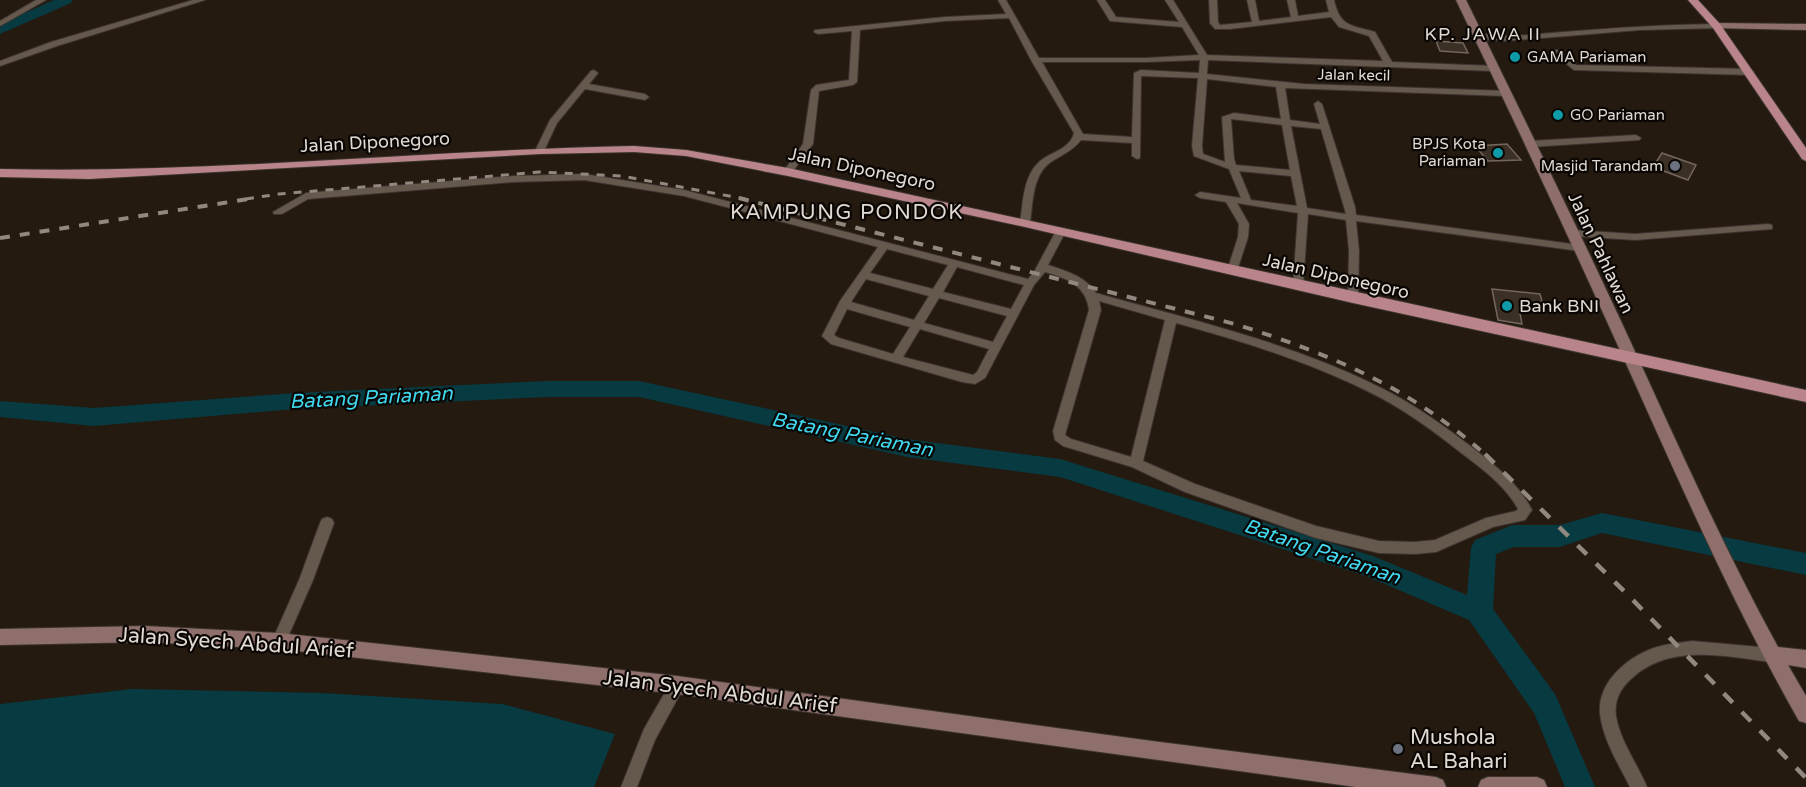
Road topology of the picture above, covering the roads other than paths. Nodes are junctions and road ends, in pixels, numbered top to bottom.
1 (42, 0) edge
2 (201, 0) edge
3 (1002, 0) edge
4 (1101, 0) edge
5 (1169, 0) edge
6 (1213, 0) edge
7 (1251, 0) edge
8 (1291, 0) edge
9 (1330, 0) edge
10 (1461, 0) edge
11 (1693, 0) edge
12 (1702, 0) edge
13 (1333, 14) junction
14 (1011, 16) junction
15 (1295, 19) junction
16 (1715, 23) junction
17 (0, 24) edge
18 (1256, 24) junction
19 (1185, 25) junction
20 (1806, 27) edge
21 (856, 28) junction
22 (818, 33) dead end
23 (1479, 37) junction
24 (1557, 52) dead end
25 (1204, 57) junction
26 (1035, 60) junction
27 (0, 64) edge
28 (1389, 64) junction
29 (1493, 68) junction
30 (1749, 72) junction
31 (594, 73) dead end
32 (1203, 75) junction
33 (584, 86) junction
34 (1280, 86) junction
35 (1505, 93) junction
36 (645, 97) dead end
37 (1318, 104) dead end
38 (1285, 122) junction
39 (1324, 127) junction
40 (1079, 137) junction
41 (1636, 138) dead end
42 (1137, 140) junction
43 (1530, 144) junction
44 (540, 151) junction
45 (1137, 156) dead end
46 (1806, 156) edge
47 (1232, 167) junction
48 (788, 172) junction
49 (0, 173) edge
50 (1296, 174) junction
51 (1200, 195) dead end
52 (1229, 199) junction
53 (1246, 201) junction
54 (1303, 211) junction
55 (278, 212) dead end
56 (1352, 216) junction
57 (1025, 223) junction
58 (1768, 227) dead end
59 (1061, 231) junction
60 (1572, 233) junction
61 (884, 245) junction
62 (1579, 248) junction
63 (954, 264) junction
64 (1041, 267) junction
65 (1232, 271) junction
66 (863, 275) junction
67 (1030, 283) junction
68 (1298, 285) junction
69 (936, 294) junction
70 (1093, 296) junction
71 (1353, 298) junction
72 (844, 304) junction
73 (1012, 313) junction
74 (1172, 319) junction
75 (917, 325) junction
76 (995, 347) junction
77 (896, 359) junction
78 (1633, 360) junction
79 (1806, 396) edge
80 (1136, 464) junction
81 (327, 523) dead end
82 (0, 637) edge
83 (279, 641) junction
84 (1771, 655) junction
85 (1806, 659) edge
86 (677, 685) junction
87 (1806, 714) edge
88 (1530, 786) edge
89 (629, 787) edge
90 (1436, 787) edge
91 (1488, 787) edge
92 (1639, 787) edge

1 - 17 street
2 - 27 street
3 - 14 street
4 - 19 street
5 - 19 street
6 - 18 street
7 - 18 street
8 - 15 street
9 - 13 street
10 - 23 street, Jalan Pahlawan
11 - 16 main road
12 - 16 main road
13 - 15 street
13 - 28 street
14 - 21 street
14 - 26 street
15 - 18 street
16 - 20 street
16 - 23 street
16 - 30 main road
19 - 25 street
21 - 22 street
21 - 48 street
23 - 29 street, Jalan Pahlawan
24 - 30 street
25 - 26 street
25 - 28 street
25 - 32 street
26 - 40 street
28 - 29 street
29 - 35 street, Jalan Pahlawan
30 - 46 main road
31 - 33 street
32 - 34 street, Jalan kecil
32 - 42 street, Jalan kecil
32 - 47 street
33 - 36 street
33 - 44 street
34 - 35 street, Jalan kecil
34 - 38 street
35 - 43 street, Jalan Pahlawan
37 - 39 street
38 - 39 street
38 - 47 street
38 - 50 street
39 - 56 street
40 - 42 street
40 - 57 street
41 - 43 street
42 - 45 street
43 - 60 street, Jalan Pahlawan
44 - 48 main road, Jalan Diponegoro
44 - 49 main road, Jalan Diponegoro
47 - 50 street
47 - 53 street
48 - 57 main road, Jalan Diponegoro
50 - 54 street
51 - 52 street
52 - 53 street
52 - 65 street
53 - 54 street
54 - 56 street
54 - 68 street
55 - 61 street
56 - 62 street
56 - 71 street
57 - 59 main road, Jalan Diponegoro
58 - 60 street
59 - 64 street
59 - 65 main road, Jalan Diponegoro
60 - 62 street, Jalan Pahlawan
61 - 63 street
61 - 66 street
62 - 78 street, Jalan Pahlawan
63 - 67 street
63 - 69 street
64 - 67 street
64 - 70 street
65 - 68 main road, Jalan Diponegoro
66 - 69 street
66 - 72 street
67 - 73 street
68 - 71 main road, Jalan Diponegoro
69 - 73 street
69 - 75 street
70 - 74 street
70 - 80 street
71 - 78 main road, Jalan Diponegoro
72 - 75 street
72 - 77 street
73 - 76 street
74 - 80 street
74 - 80 street
75 - 76 street
75 - 77 street
76 - 77 street
78 - 79 main road, Jalan Diponegoro
78 - 84 street, Jalan Pahlawan
81 - 83 street
82 - 83 street, Jalan Syech Abdul Arief
83 - 86 street, Jalan Syech Abdul Arief
84 - 85 street
84 - 87 street, Jalan Pahlawan
84 - 92 street
86 - 89 street
86 - 90 street, Jalan Syech Abdul Arief
88 - 91 street

